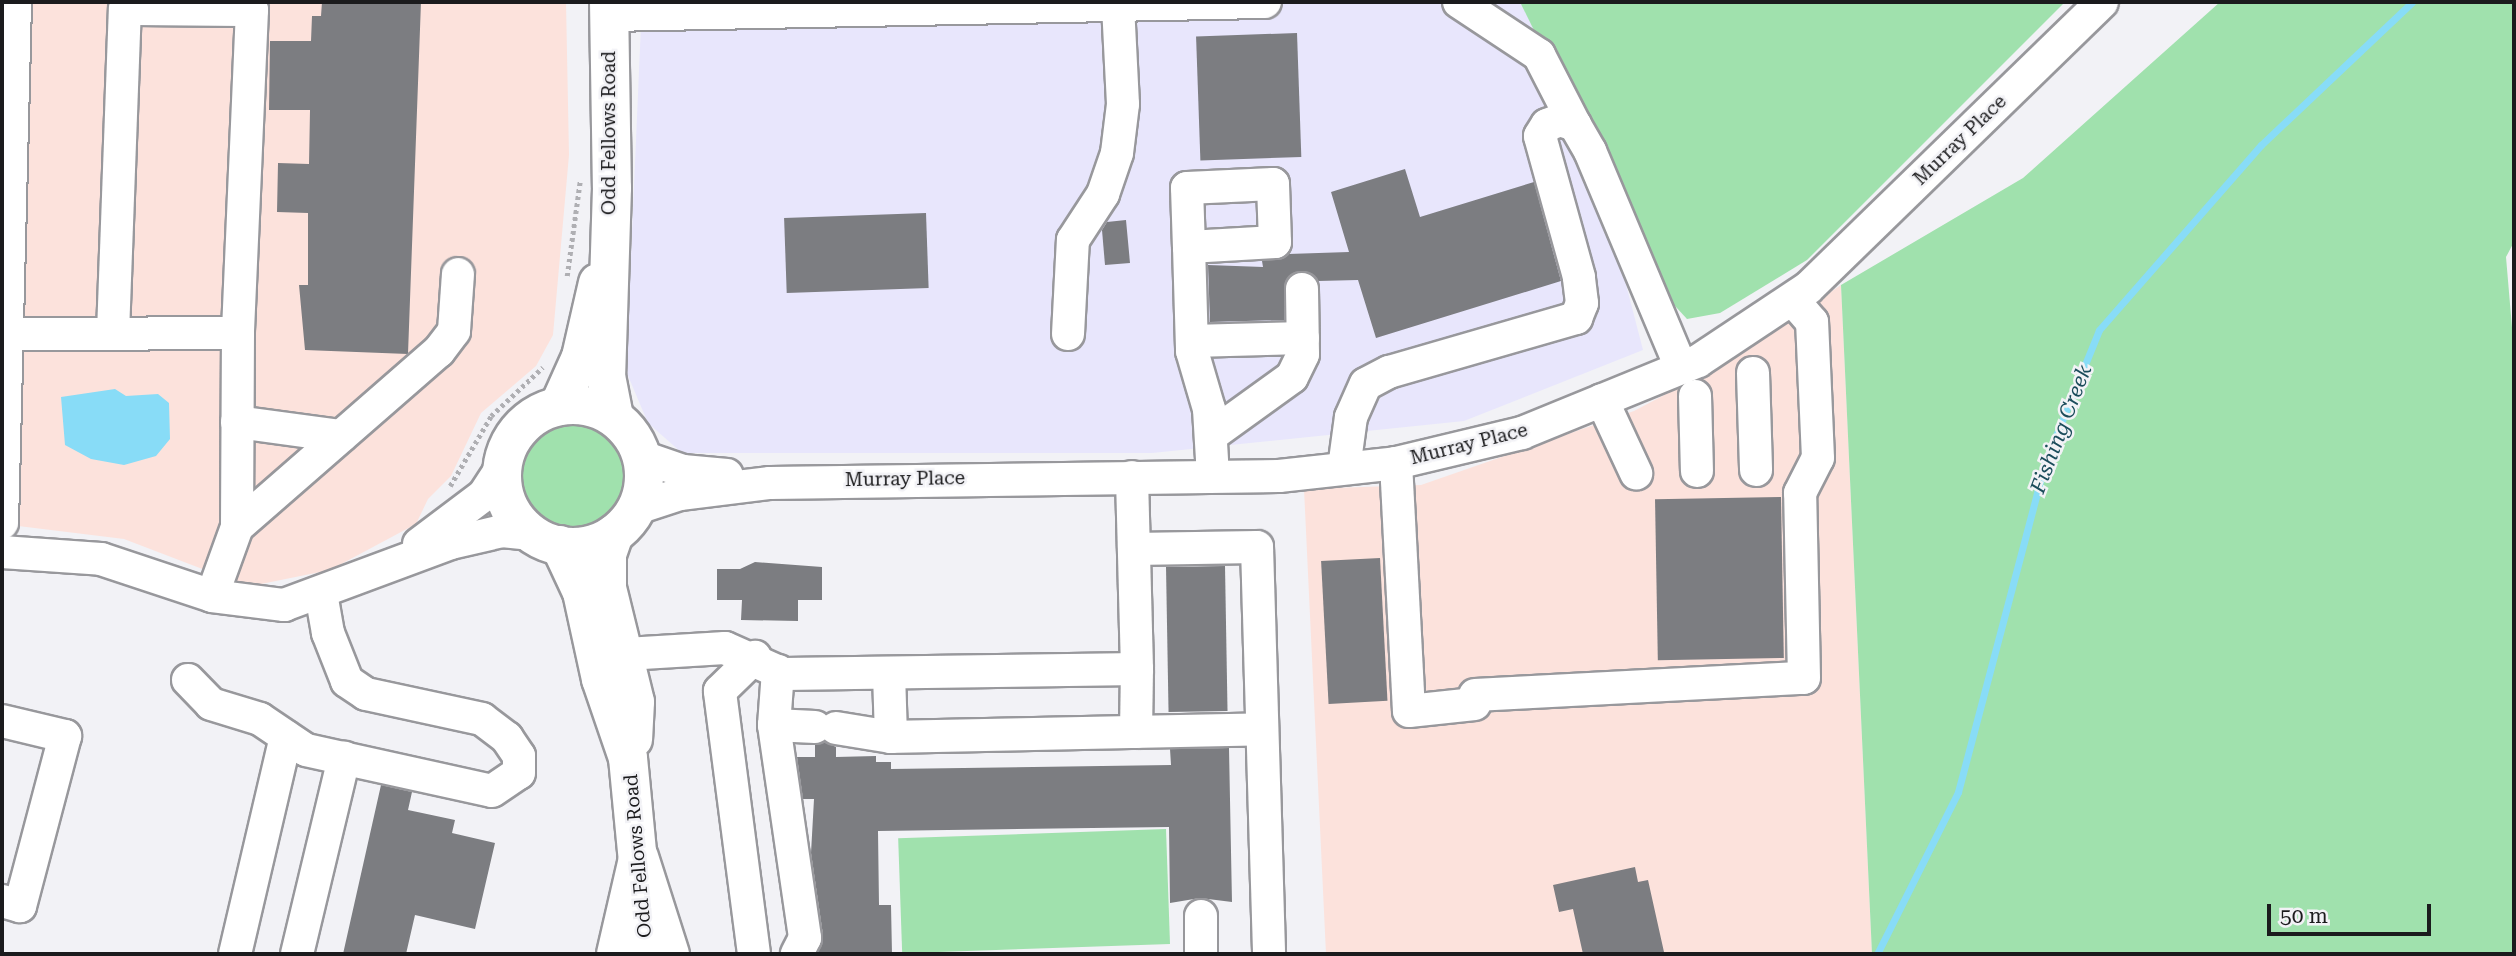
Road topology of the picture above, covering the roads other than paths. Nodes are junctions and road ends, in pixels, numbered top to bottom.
1 (15, 2) edge
2 (1211, 2) edge
3 (1265, 2) edge
4 (1459, 2) edge
5 (2102, 2) edge
6 (121, 5) edge
7 (1118, 5) junction
8 (609, 8) edge
9 (1575, 125) junction
10 (6, 224) edge
11 (1189, 247) dead end
12 (606, 265) junction
13 (458, 274) dead end
14 (1302, 289) dead end
15 (1792, 299) junction
16 (113, 333) junction
17 (237, 333) junction
18 (7, 334) junction
19 (1068, 334) dead end
20 (1303, 338) junction
21 (1192, 341) junction
22 (1682, 368) junction
23 (1753, 373) dead end
24 (1695, 396) dead end
25 (1602, 400) junction
26 (559, 406) junction
27 (614, 417) junction
28 (237, 422) junction
29 (1213, 434) junction
30 (341, 436) junction
31 (642, 457) junction
32 (1396, 463) junction
33 (502, 466) junction
34 (1344, 468) junction
35 (1756, 470) dead end
36 (1697, 471) dead end
37 (1636, 473) dead end
38 (1132, 477) junction
39 (1213, 477) junction
40 (770, 483) junction
41 (625, 521) junction
42 (2, 523) edge
43 (237, 527) junction
44 (546, 540) junction
45 (1134, 549) junction
46 (2, 552) edge
47 (393, 563) junction
48 (321, 594) junction
49 (212, 596) junction
50 (626, 654) junction
51 (766, 664) junction
52 (1137, 669) junction
53 (889, 673) junction
54 (188, 680) dead end
55 (2, 721) edge
56 (774, 725) junction
57 (1262, 729) junction
58 (1136, 732) junction
59 (286, 737) junction
60 (891, 737) junction
61 (344, 758) junction
62 (628, 758) junction
63 (639, 857) junction
64 (2, 901) edge
65 (1201, 916) dead end
66 (235, 954) edge
67 (297, 954) edge
68 (617, 954) edge
69 (647, 954) edge
70 (670, 954) edge
71 (754, 954) edge
72 (797, 954) edge
73 (1201, 954) edge
74 (1269, 954) edge

1 - 10 street
2 - 3 street
2 - 7 street
4 - 9 street
5 - 15 street, Murray Place
6 - 16 street
6 - 17 street
7 - 8 street
7 - 19 street
8 - 12 main road, Odd Fellows Road
9 - 22 street
9 - 34 street
10 - 18 street
11 - 21 street
12 - 26 main road, Odd Fellows Road
12 - 27 main road, Odd Fellows Road
13 - 30 street
14 - 20 street
15 - 22 street, Murray Place
15 - 32 street
16 - 17 street
16 - 18 street
17 - 28 street
18 - 42 street
20 - 21 street
20 - 29 street
21 - 29 street
22 - 25 street, Murray Place
23 - 35 street
24 - 36 street
25 - 32 street, Murray Place
25 - 37 street
26 - 27 main road
26 - 33 main road
27 - 31 main road
28 - 30 street
28 - 43 street
29 - 39 street
30 - 43 street
31 - 40 street, Murray Place
31 - 41 main road
32 - 34 street, Murray Place
33 - 44 main road
33 - 47 street
34 - 39 street, Murray Place
38 - 39 street, Murray Place
38 - 40 street, Murray Place
38 - 45 street
40 - 41 street, Murray Place
41 - 44 main road
41 - 50 main road, Odd Fellows Road
43 - 49 street
44 - 47 street
44 - 62 main road, Odd Fellows Road
45 - 52 street
45 - 57 street
46 - 49 street
47 - 48 street
48 - 49 street
48 - 61 street
50 - 51 street
50 - 62 main road, Odd Fellows Road
51 - 53 street
51 - 56 street
51 - 71 street
52 - 53 street
52 - 58 street
53 - 60 street
54 - 59 street
55 - 64 street
56 - 60 street
56 - 72 street
57 - 58 street
57 - 74 street
58 - 60 street
59 - 61 street
59 - 66 street
61 - 67 street
62 - 63 main road, Odd Fellows Road
63 - 68 main road
63 - 69 main road, Odd Fellows Road
63 - 70 main road
65 - 73 street

